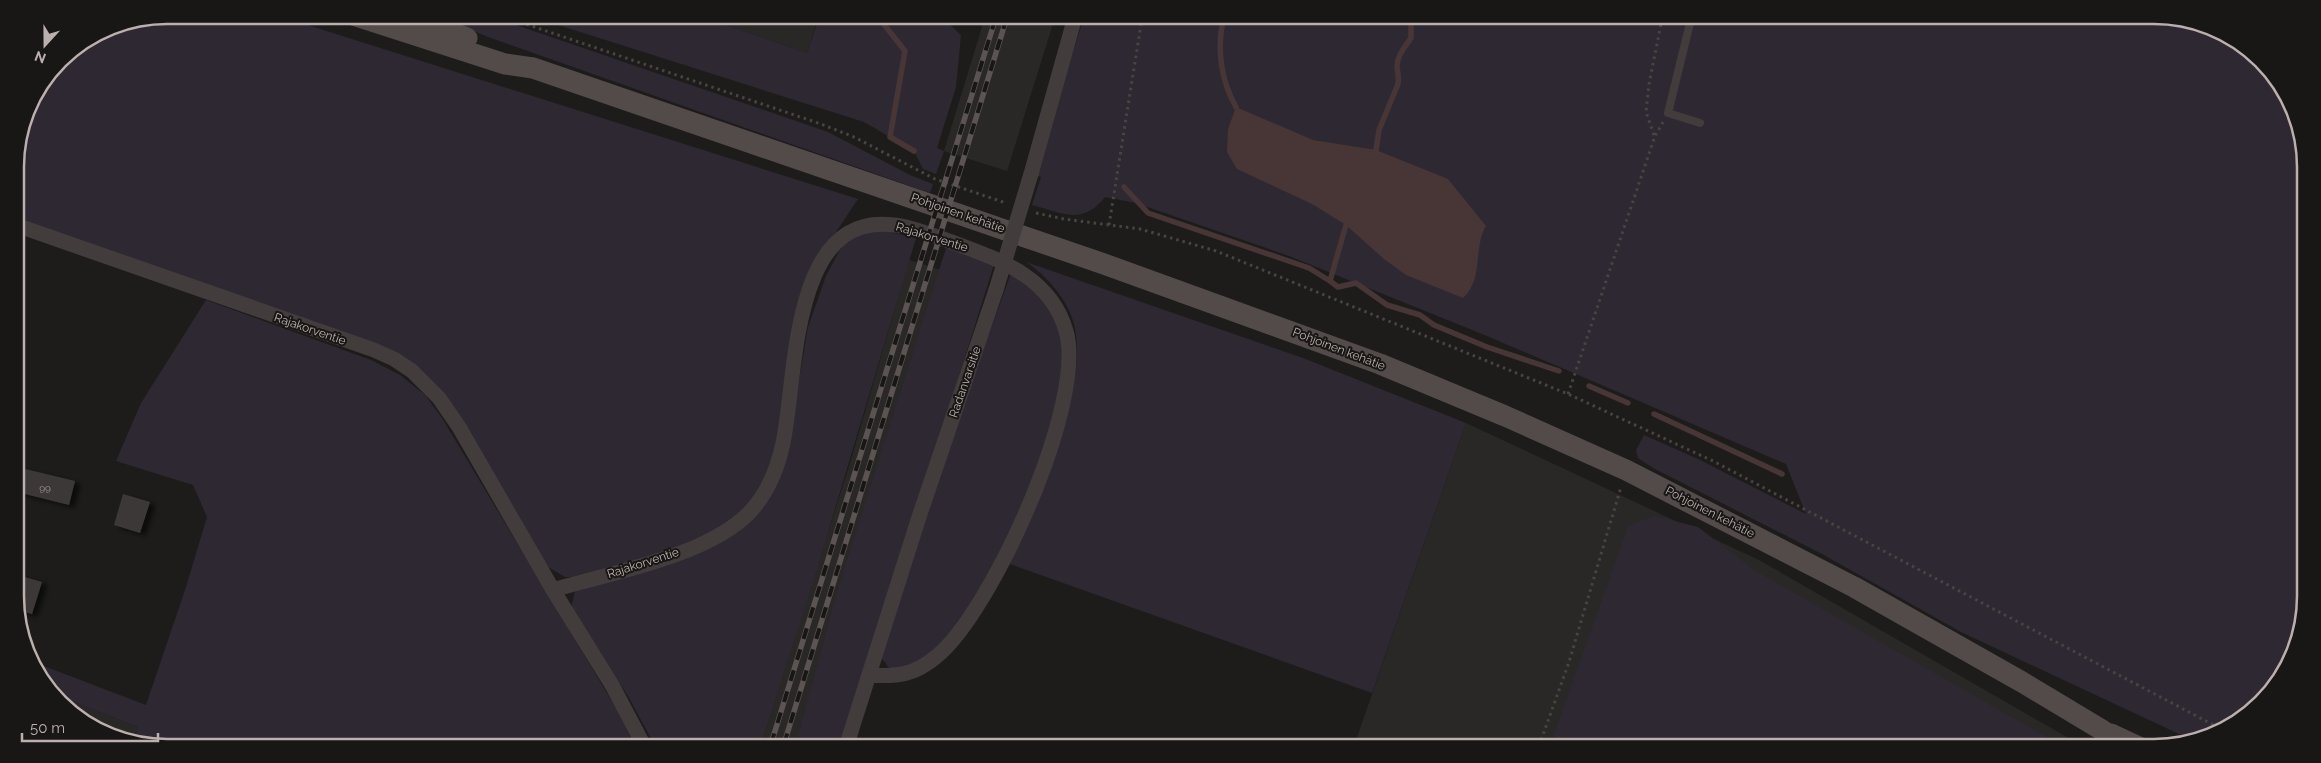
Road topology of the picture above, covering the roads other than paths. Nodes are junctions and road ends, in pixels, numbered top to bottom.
1 (378, 24) edge
2 (431, 24) edge
3 (1073, 24) edge
4 (1690, 24) edge
5 (533, 68) junction
6 (1700, 123) dead end
7 (24, 228) edge
8 (553, 590) junction
9 (870, 675) junction
10 (2102, 730) junction
11 (640, 739) edge
12 (849, 739) edge
13 (2113, 739) edge
14 (2122, 739) edge

1 - 5 main road, Pohjoinen kehätie
2 - 5 main road, Pohjoinen kehätie
3 - 9 street, Radanvarsitie, bridge
4 - 6 lane
5 - 10 main road, Pohjoinen kehätie
7 - 8 street, Rajakorventie
8 - 9 street, Rajakorventie
8 - 11 street, Rajakorventie
9 - 12 street, Radanvarsitie
10 - 13 main road, Pohjoinen kehätie
10 - 14 main road, Pohjoinen kehätie

